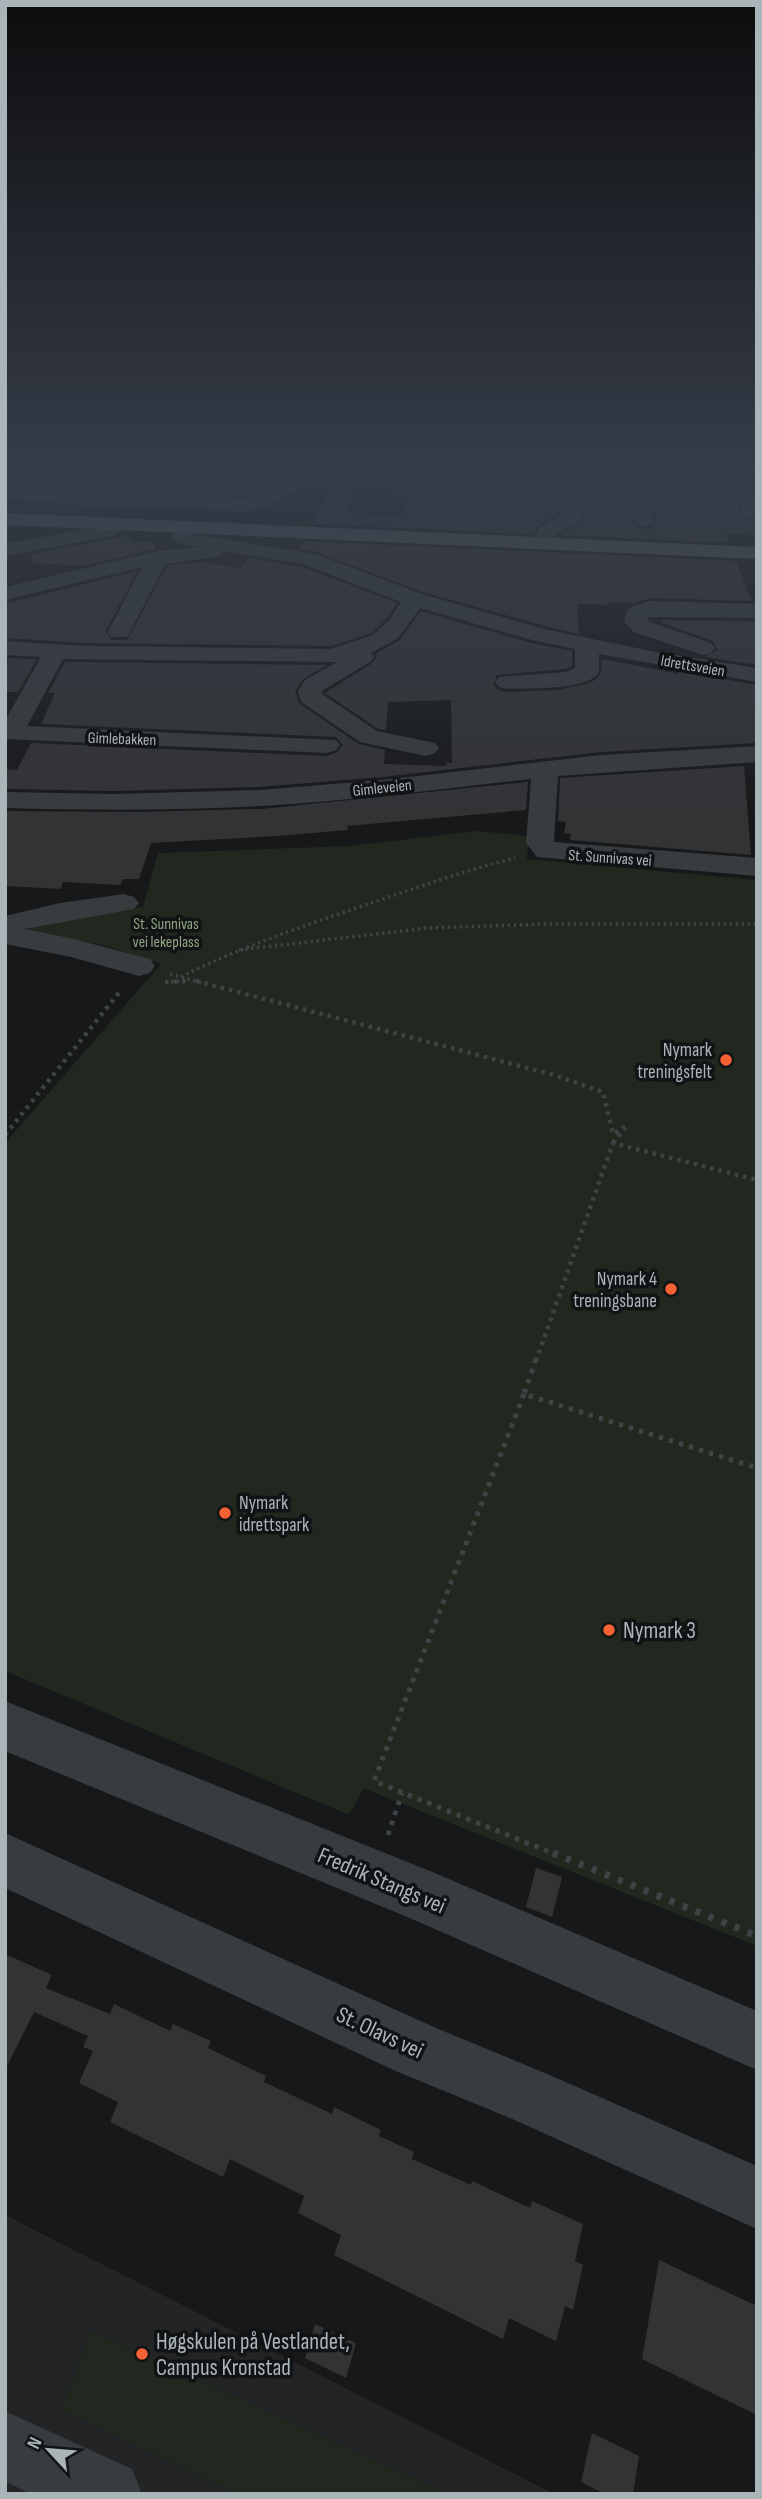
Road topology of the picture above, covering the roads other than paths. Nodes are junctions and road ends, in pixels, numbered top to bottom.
1 (36, 587) edge
2 (142, 587) edge
3 (382, 587) edge
4 (5, 594) edge
5 (414, 599) junction
6 (757, 611) edge
7 (118, 632) dead end
8 (374, 643) junction
9 (587, 645) junction
10 (5, 648) edge
11 (56, 652) junction
12 (656, 659) junction
13 (757, 659) edge
14 (757, 675) edge
15 (508, 682) dead end
16 (327, 745) dead end
17 (426, 748) dead end
18 (757, 754) edge
19 (545, 770) junction
20 (5, 800) edge
21 (757, 867) edge
22 (124, 903) dead end
23 (5, 925) edge
24 (5, 935) edge
25 (139, 978) road end
26 (5, 1726) edge
27 (5, 1860) edge
28 (757, 2041) edge
29 (757, 2198) edge
30 (5, 2445) edge
31 (107, 2494) edge

1 - 4 street
2 - 7 street
3 - 5 street, Idrettsveien
5 - 8 street
5 - 9 street, Idrettsveien
6 - 13 street
8 - 11 street
8 - 17 street
9 - 12 street, Idrettsveien
9 - 15 street
10 - 11 street
11 - 16 street, Gimlebakken
12 - 13 street
12 - 14 street, Idrettsveien
18 - 19 street, Gimleveien
19 - 20 street, Gimleveien
19 - 21 street, St. Sunnivas vei
22 - 23 street
24 - 25 street
26 - 28 street, Fredrik Stangs vei
27 - 29 street, St. Olavs vei
30 - 31 street

